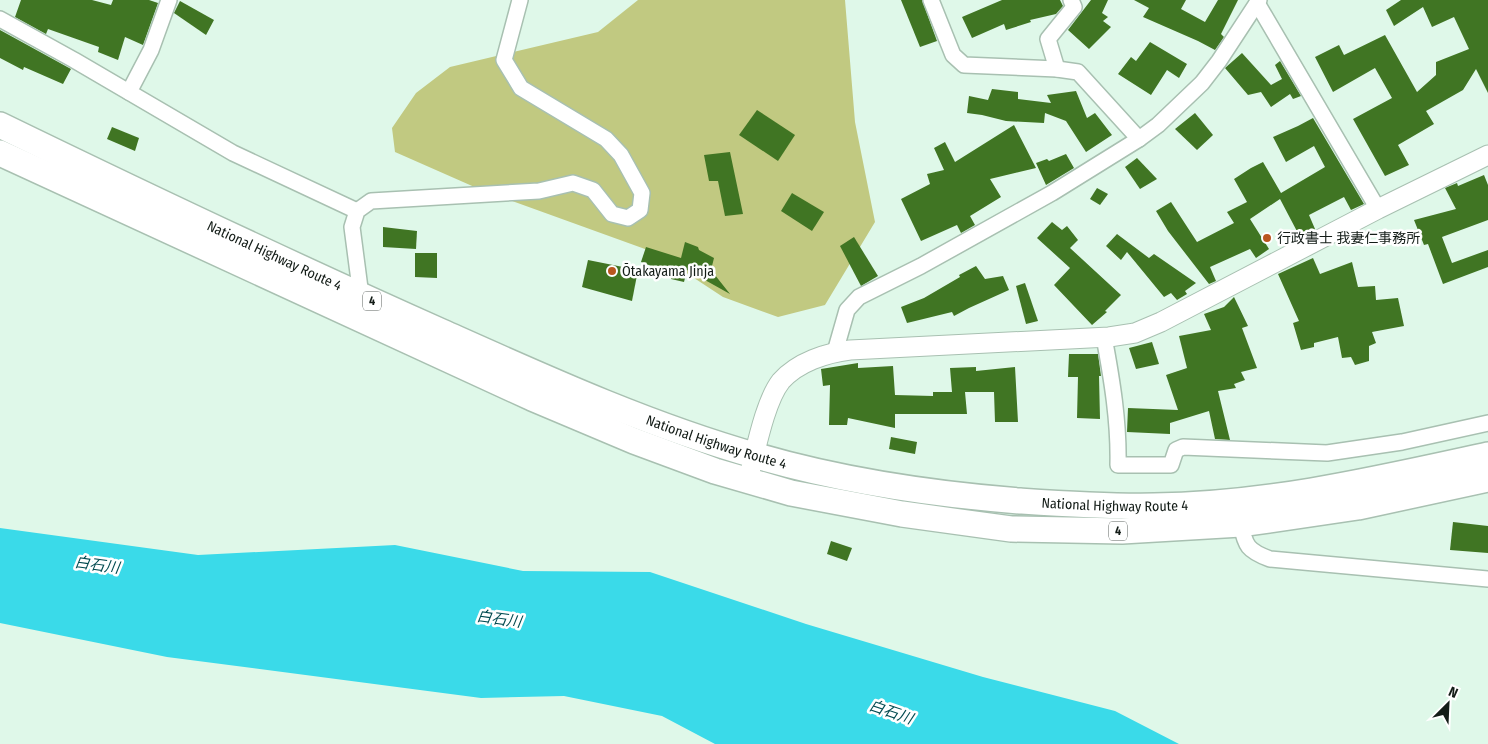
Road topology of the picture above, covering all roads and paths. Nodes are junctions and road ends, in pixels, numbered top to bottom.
1 (169, 0) edge
2 (520, 0) edge
3 (931, 0) edge
4 (1258, 1) edge
5 (1075, 2) edge
6 (0, 19) edge
7 (1057, 69) junction
8 (130, 92) junction
9 (0, 125) edge
10 (1139, 139) junction
11 (0, 154) edge
12 (1488, 155) edge
13 (1378, 209) junction
14 (356, 211) junction
15 (361, 296) junction
16 (1104, 337) junction
17 (834, 352) junction
18 (1488, 423) edge
19 (1488, 455) edge
20 (754, 456) junction
21 (1488, 479) edge
22 (747, 481) junction
23 (1241, 524) junction
24 (1488, 580) edge

1 - 8 street
2 - 14 street
3 - 7 street
4 - 10 street
4 - 13 street
5 - 7 street
6 - 8 street
7 - 10 street
8 - 14 street
9 - 15 highway, National Highway Route 4 / 4
10 - 17 street
11 - 22 highway, National Highway Route 4 / 4
12 - 13 street
13 - 16 street
14 - 15 street
15 - 20 highway, National Highway Route 4 / 4
16 - 17 street
16 - 18 street
17 - 20 street
19 - 20 highway, National Highway Route 4 / 4
20 - 22 street
21 - 23 highway, National Highway Route 4 / 4
22 - 23 highway, National Highway Route 4 / 4
23 - 24 street

